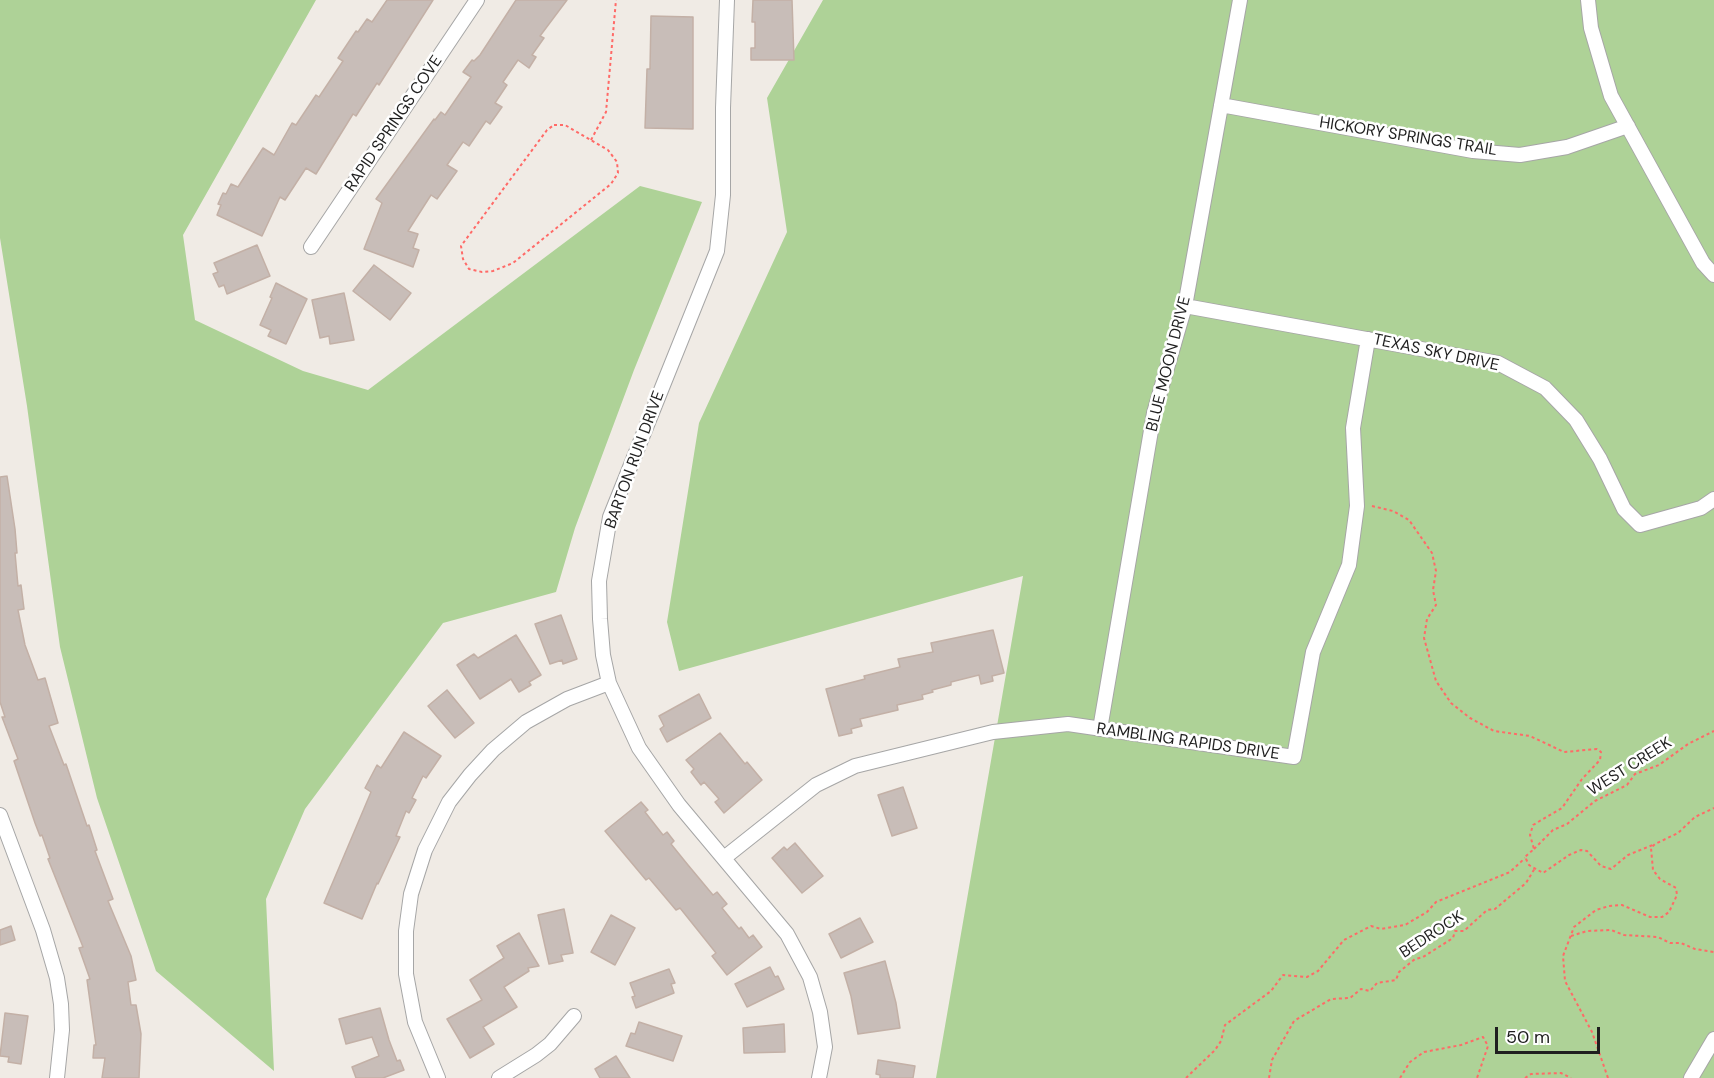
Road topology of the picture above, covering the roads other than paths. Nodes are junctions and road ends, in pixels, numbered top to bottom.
1 (477, 0) edge
2 (727, 0) edge
3 (1240, 0) edge
4 (1588, 0) edge
5 (1221, 105) junction
6 (1628, 126) junction
7 (311, 248) dead end
8 (1714, 275) edge
9 (1185, 306) junction
10 (1368, 339) junction
11 (1714, 499) edge
12 (609, 683) junction
13 (1100, 729) junction
14 (0, 815) edge
15 (723, 858) junction
16 (574, 1016) dead end
17 (1714, 1039) edge
18 (57, 1078) edge
19 (438, 1078) edge
20 (499, 1078) edge
21 (819, 1078) edge
22 (1691, 1078) edge

1 - 7 street, RAPID SPRINGS COVE
2 - 12 street, BARTON RUN DRIVE
3 - 5 street, BLUE MOON DRIVE
4 - 6 street
5 - 6 street, HICKORY SPRINGS TRAIL
5 - 9 street, BLUE MOON DRIVE
6 - 8 street
9 - 10 street, TEXAS SKY DRIVE
9 - 13 street, BLUE MOON DRIVE
10 - 11 street, TEXAS SKY DRIVE
10 - 13 street, RAMBLING RAPIDS DRIVE
12 - 15 street, BARTON RUN DRIVE
12 - 19 street
13 - 15 street, RAMBLING RAPIDS DRIVE
14 - 18 street
15 - 21 street, BARTON RUN DRIVE
16 - 20 street
17 - 22 street

